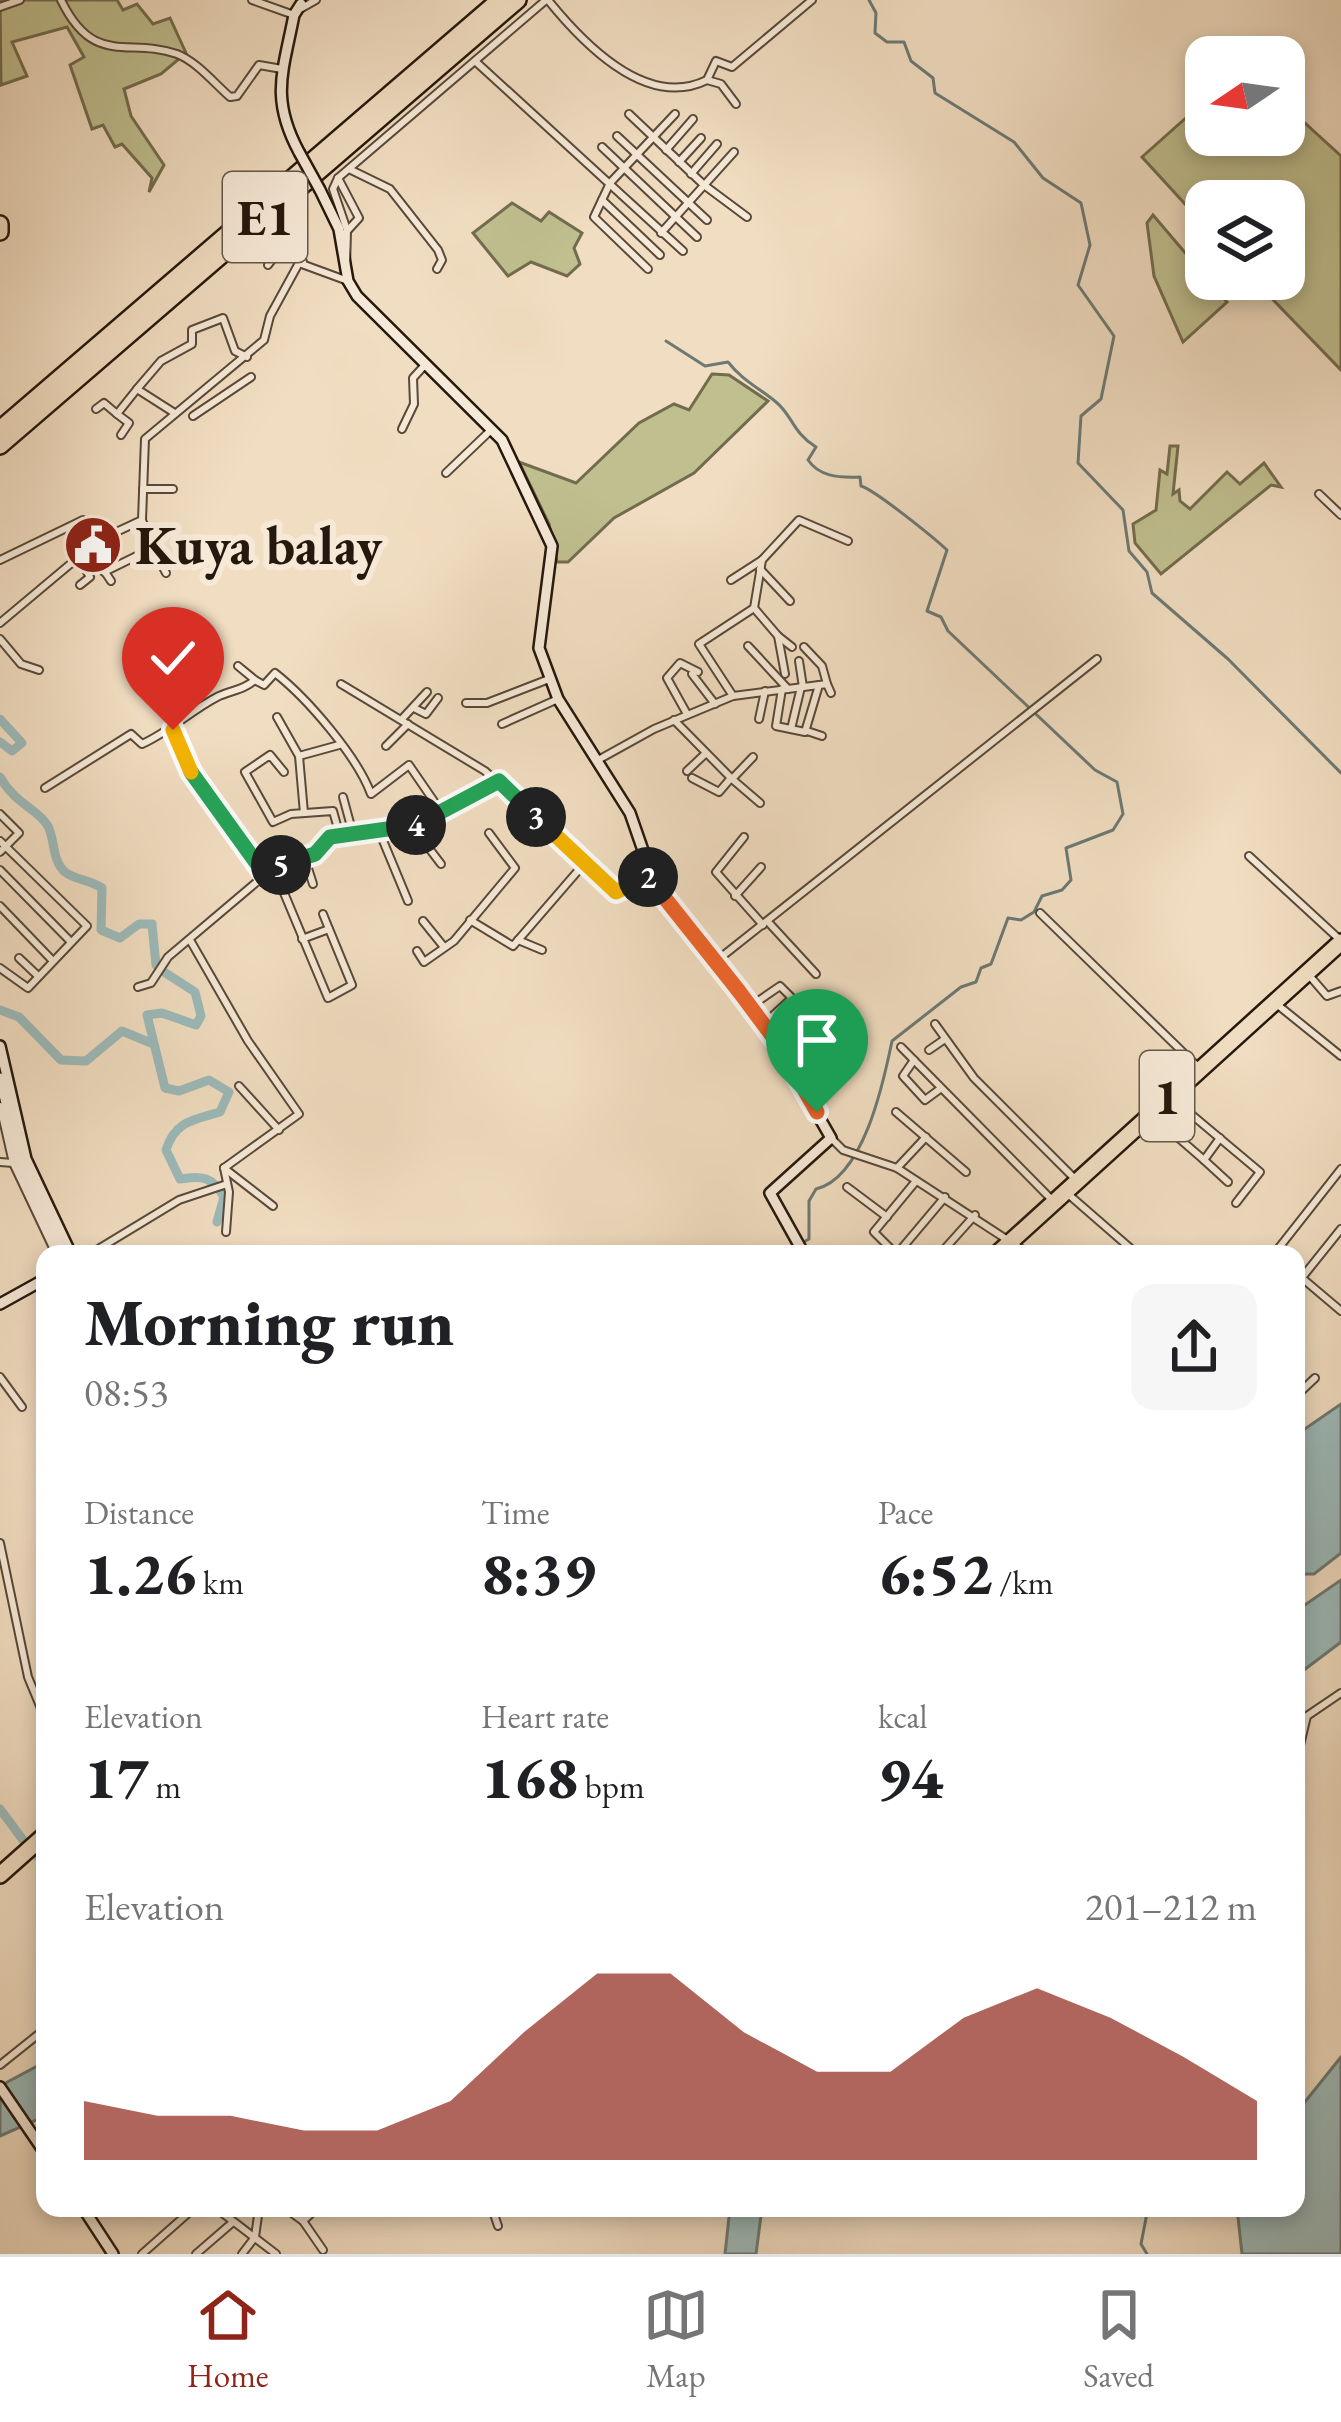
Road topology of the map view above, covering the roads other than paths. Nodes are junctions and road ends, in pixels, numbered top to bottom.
1 (20, 0) edge
2 (61, 0) edge
3 (252, 0) edge
4 (316, 0) edge
5 (500, 0) edge
6 (518, 0) edge
7 (547, 0) edge
8 (812, 0) edge
9 (0, 7) edge
10 (299, 9) junction
11 (475, 61) junction
12 (282, 69) junction
13 (707, 80) junction
14 (736, 104) dead end
15 (629, 114) dead end
16 (675, 114) dead end
17 (693, 119) dead end
18 (617, 136) dead end
19 (653, 137) junction
20 (701, 138) dead end
21 (717, 144) dead end
22 (602, 147) dead end
23 (666, 150) junction
24 (734, 152) dead end
25 (637, 154) junction
26 (679, 162) junction
27 (624, 168) junction
28 (349, 169) junction
29 (692, 174) junction
30 (338, 178) junction
31 (610, 183) junction
32 (704, 185) junction
33 (602, 200) junction
34 (688, 202) junction
35 (675, 217) junction
36 (747, 217) dead end
37 (707, 220) dead end
38 (347, 230) junction
39 (661, 232) junction
40 (697, 237) dead end
41 (626, 248) junction
42 (683, 251) dead end
43 (660, 255) dead end
44 (617, 259) dead end
45 (639, 261) junction
46 (303, 262) junction
47 (268, 265) dead end
48 (436, 269) dead end
49 (647, 269) dead end
50 (628, 272) dead end
51 (346, 276) junction
52 (248, 357) junction
53 (424, 366) junction
54 (251, 376) dead end
55 (206, 388) junction
56 (137, 389) junction
57 (213, 402) junction
58 (96, 409) dead end
59 (173, 412) junction
60 (117, 415) junction
61 (193, 416) dead end
62 (402, 429) dead end
63 (491, 430) junction
64 (4, 434) edge
65 (121, 435) dead end
66 (446, 473) dead end
67 (142, 489) junction
68 (173, 489) dead end
69 (1319, 494) dead end
70 (1341, 515) edge
71 (142, 520) junction
72 (99, 540) junction
73 (848, 541) dead end
74 (89, 548) junction
75 (153, 548) junction
76 (78, 557) junction
77 (0, 560) edge
78 (761, 564) junction
79 (104, 572) junction
80 (166, 573) dead end
81 (731, 580) dead end
82 (111, 581) dead end
83 (80, 585) dead end
84 (790, 601) dead end
85 (754, 608) junction
86 (0, 623) edge
87 (778, 636) junction
88 (0, 639) edge
89 (748, 646) dead end
90 (792, 647) dead end
91 (804, 647) dead end
92 (1097, 659) dead end
93 (799, 661) dead end
94 (238, 666) dead end
95 (39, 670) dead end
96 (785, 674) dead end
97 (549, 679) junction
98 (255, 680) junction
99 (341, 684) dead end
100 (802, 687) junction
101 (826, 687) junction
102 (785, 689) junction
103 (765, 691) junction
104 (427, 692) dead end
105 (733, 696) junction
106 (438, 698) dead end
107 (558, 699) junction
108 (466, 703) dead end
109 (716, 704) junction
110 (414, 708) junction
111 (688, 714) junction
112 (278, 717) dead end
113 (759, 719) dead end
114 (674, 720) junction
115 (405, 722) junction
116 (502, 724) dead end
117 (791, 729) junction
118 (173, 730) junction
119 (807, 731) junction
120 (822, 736) dead end
121 (339, 746) junction
122 (386, 746) dead end
123 (705, 754) junction
124 (299, 756) junction
125 (753, 757) dead end
126 (596, 761) junction
127 (284, 772) dead end
128 (732, 778) junction
129 (499, 781) junction
130 (45, 788) dead end
131 (371, 794) junction
132 (343, 797) dead end
133 (360, 797) dead end
134 (760, 803) dead end
135 (304, 813) junction
136 (442, 813) junction
137 (0, 814) edge
138 (412, 826) junction
139 (379, 832) junction
140 (489, 833) dead end
141 (353, 834) junction
142 (340, 836) junction
143 (744, 837) dead end
144 (2, 846) edge
145 (1249, 856) dead end
146 (304, 858) junction
147 (442, 864) dead end
148 (583, 865) junction
149 (761, 866) dead end
150 (274, 869) junction
151 (0, 871) edge
152 (265, 875) junction
153 (650, 877) junction
154 (313, 884) dead end
155 (735, 896) junction
156 (409, 902) dead end
157 (0, 906) edge
158 (1040, 913) dead end
159 (323, 914) dead end
160 (470, 920) junction
161 (423, 921) dead end
162 (766, 924) junction
163 (328, 929) junction
164 (302, 939) junction
165 (190, 940) junction
166 (518, 940) junction
167 (1341, 941) edge
168 (71, 942) junction
169 (445, 947) junction
170 (542, 950) dead end
171 (417, 951) dead end
172 (1341, 952) edge
173 (20, 958) dead end
174 (53, 961) junction
175 (716, 962) junction
176 (0, 968) edge
177 (816, 974) dead end
178 (1309, 976) junction
179 (38, 977) junction
180 (138, 987) dead end
181 (1341, 991) edge
182 (1276, 1004) junction
183 (752, 1006) junction
184 (765, 1023) junction
185 (935, 1024) dead end
186 (945, 1039) junction
187 (0, 1046) edge
188 (901, 1047) dead end
189 (929, 1050) dead end
190 (1341, 1056) edge
191 (914, 1060) junction
192 (1202, 1070) junction
193 (0, 1078) edge
194 (239, 1086) dead end
195 (827, 1087) dead end
196 (940, 1089) junction
197 (1171, 1096) junction
198 (811, 1099) junction
199 (0, 1106) edge
200 (896, 1112) dead end
201 (279, 1130) junction
202 (1174, 1134) dead end
203 (829, 1135) junction
204 (926, 1137) junction
205 (1220, 1138) junction
206 (1204, 1160) junction
207 (0, 1162) edge
208 (13, 1162) junction
209 (224, 1168) junction
210 (897, 1168) junction
211 (1341, 1168) edge
212 (966, 1172) dead end
213 (916, 1181) junction
214 (1228, 1182) dead end
215 (1330, 1184) junction
216 (847, 1187) dead end
217 (220, 1188) junction
218 (1066, 1192) junction
219 (1341, 1193) edge
220 (945, 1197) junction
221 (1236, 1203) dead end
222 (273, 1206) dead end
223 (974, 1215) junction
224 (886, 1217) junction
225 (1341, 1229) edge
226 (226, 1232) dead end
227 (58, 1245) edge
228 (59, 1245) edge
229 (59, 1245) edge
230 (105, 1245) edge
231 (795, 1245) edge
232 (887, 1245) edge
233 (904, 1245) edge
234 (948, 1245) edge
235 (1005, 1245) edge
236 (1009, 1245) edge
237 (1127, 1245) edge
238 (1281, 1245) edge
239 (1305, 1274) edge
240 (36, 1284) edge
241 (1305, 1286) edge
242 (0, 1304) edge
243 (1341, 1311) edge
244 (0, 1377) edge
245 (1315, 1378) dead end
246 (1305, 1387) edge
247 (22, 1406) dead end
248 (0, 1543) edge
249 (1341, 1693) edge
250 (36, 1696) edge
251 (1305, 1725) edge
252 (36, 1847) edge
253 (0, 1878) edge
254 (36, 2037) edge
255 (0, 2065) edge
256 (0, 2087) edge
257 (36, 2140) edge
258 (89, 2217) edge
259 (184, 2217) edge
260 (227, 2217) edge
261 (258, 2217) edge
262 (297, 2217) edge
263 (307, 2217) edge
264 (495, 2217) edge
265 (303, 2221) junction
266 (233, 2222) junction
267 (498, 2226) dead end
268 (255, 2237) junction
269 (110, 2249) edge
270 (324, 2253) edge
271 (95, 2254) edge
272 (142, 2254) edge
273 (196, 2254) edge
274 (242, 2254) edge
275 (276, 2254) edge

1 - 9 street
2 - 12 street
3 - 10 street
4 - 10 street
5 - 64 highway, E1
6 - 64 highway, E1
7 - 11 street
7 - 13 street
8 - 13 street
10 - 12 street
11 - 28 street
11 - 31 street
12 - 51 street, bridge
13 - 14 street
15 - 19 street
16 - 19 street
17 - 23 street
18 - 25 street
19 - 23 street
19 - 25 street
20 - 26 street
21 - 29 street
22 - 27 street
23 - 26 street
24 - 32 street
25 - 27 street
25 - 34 street
26 - 29 street
27 - 31 street
27 - 35 street
28 - 30 street
28 - 48 street
29 - 32 street
30 - 38 street
30 - 38 street
31 - 33 street
31 - 39 street
32 - 34 street
32 - 36 street
33 - 41 street
33 - 43 street
34 - 35 street
34 - 37 street
35 - 39 street
35 - 40 street
38 - 51 street
39 - 42 street
41 - 44 street
41 - 45 street
45 - 49 street
45 - 50 street
46 - 47 street
46 - 51 street
46 - 52 street
51 - 53 street
52 - 55 street
52 - 56 street
53 - 62 street
53 - 63 street
54 - 57 street
55 - 57 street
55 - 59 street
56 - 59 street
56 - 60 street
57 - 61 street
58 - 60 street
59 - 67 street
60 - 65 street
63 - 66 street
63 - 97 street
67 - 68 street
67 - 71 street
69 - 70 street
71 - 72 street
71 - 75 street
72 - 74 street
72 - 77 street
73 - 78 street
74 - 76 street
74 - 79 street
75 - 79 street
75 - 80 street
76 - 83 street
76 - 86 street
78 - 81 street
78 - 84 street
78 - 85 street
79 - 82 street
85 - 87 street
85 - 105 street
87 - 90 street
87 - 96 street
88 - 95 street
89 - 102 street
91 - 101 street
92 - 162 street
93 - 100 street
94 - 98 street
97 - 107 street
97 - 108 street
98 - 118 street
98 - 121 street
99 - 115 street
100 - 101 street
100 - 102 street
100 - 117 street
101 - 119 street
102 - 103 street
102 - 117 street
103 - 105 street
103 - 113 street
104 - 110 street
105 - 109 street
106 - 110 street
107 - 116 street
107 - 126 street
109 - 111 street
109 - 111 street
110 - 115 street
111 - 114 street
112 - 124 street
114 - 123 street
114 - 126 street
115 - 122 street
115 - 129 street
117 - 119 street
118 - 130 street
118 - 152 street
119 - 120 street
121 - 124 street
121 - 131 street
123 - 128 street
123 - 128 street
124 - 135 street
125 - 128 street
126 - 153 street
127 - 135 street
128 - 134 street
129 - 136 street
129 - 148 street
131 - 133 street
131 - 136 street
132 - 141 street
135 - 142 street
136 - 138 street
137 - 144 street
138 - 139 street
138 - 147 street
139 - 141 street
139 - 156 street
140 - 160 street
141 - 142 street
142 - 146 street
143 - 155 street
144 - 168 street
145 - 167 street
146 - 150 street
146 - 154 street
148 - 153 street
148 - 166 street
149 - 155 street
150 - 152 street
150 - 164 street
151 - 168 street
152 - 165 street
153 - 175 street
155 - 162 street
157 - 174 street
158 - 192 street
159 - 163 street
160 - 166 street
160 - 169 street
161 - 169 street
162 - 175 street
162 - 177 street
163 - 164 street
163 - 164 street
165 - 180 street
165 - 201 street
166 - 170 street
167 - 178 highway, 1
168 - 174 street
169 - 171 street
172 - 178 highway, 1
173 - 179 street
174 - 179 street
175 - 183 street
176 - 179 street
178 - 181 street
178 - 182 highway, 1
182 - 190 street
182 - 192 highway, 1
183 - 184 street
183 - 184 street
184 - 198 street
185 - 186 street
186 - 189 street
186 - 218 street
187 - 228 street
188 - 191 street
191 - 196 street
191 - 196 street
192 - 197 highway, 1
193 - 229 street
194 - 201 street
195 - 198 street
196 - 218 street
197 - 205 street
197 - 218 highway, 1
198 - 203 street
199 - 208 street
200 - 204 street
201 - 209 street
202 - 206 street
203 - 210 street
203 - 231 street
204 - 210 street
204 - 212 street
205 - 206 street
205 - 221 street
206 - 214 street
207 - 208 street
208 - 227 street
209 - 217 street
209 - 222 street
210 - 213 street
211 - 215 street
213 - 220 street
213 - 224 street
215 - 219 street
215 - 238 street
216 - 224 street
217 - 226 street
217 - 230 street
218 - 236 highway, 1
218 - 237 street
220 - 223 street
220 - 233 street
223 - 234 street
223 - 235 street
224 - 232 street
225 - 239 street
240 - 242 street
241 - 243 street
244 - 247 street
245 - 246 street
248 - 250 street
249 - 251 street
252 - 253 highway
254 - 255 street
256 - 257 street
258 - 269 street
259 - 272 street
260 - 266 street
261 - 268 street
262 - 265 street
263 - 265 street
264 - 267 street
265 - 270 street
266 - 268 street
266 - 273 street
268 - 274 street
268 - 275 street
269 - 271 street

